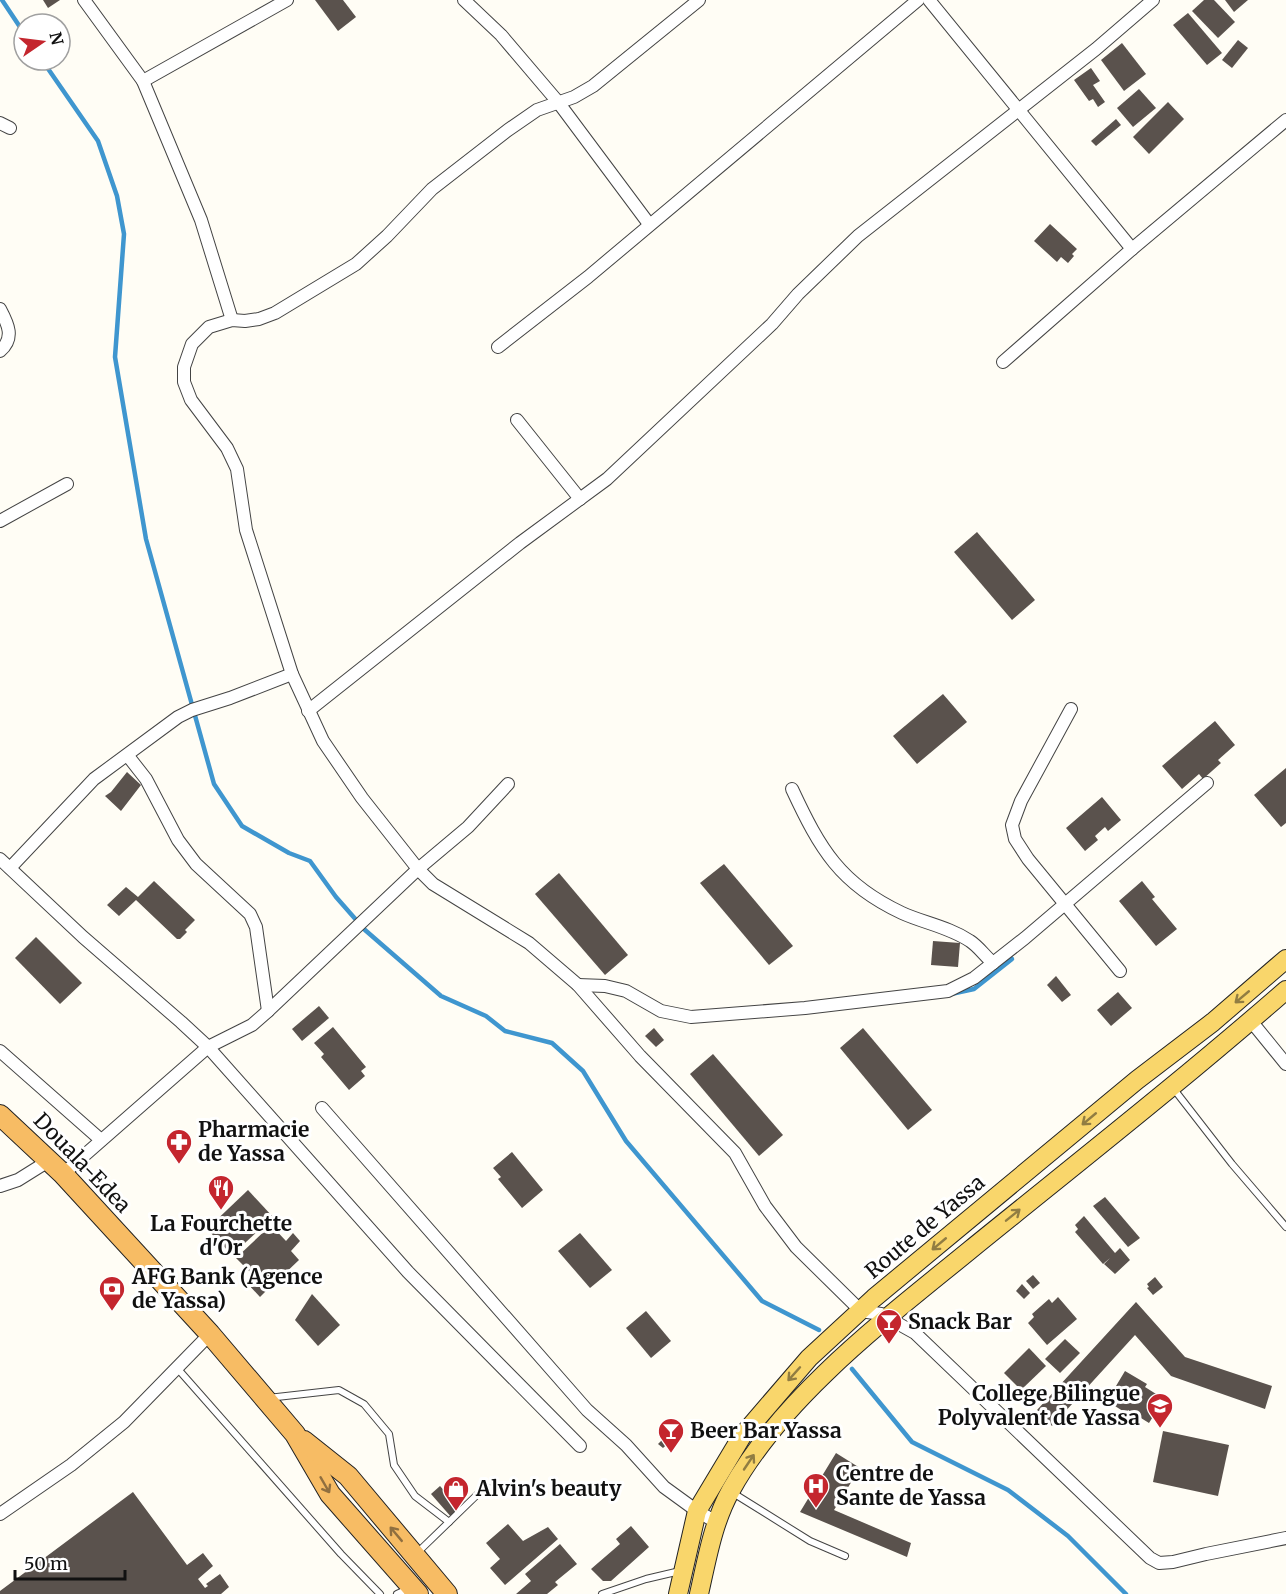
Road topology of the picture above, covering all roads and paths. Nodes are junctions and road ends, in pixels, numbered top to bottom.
1 (84, 0) edge
2 (287, 0) edge
3 (464, 0) edge
4 (699, 0) edge
5 (918, 0) edge
6 (929, 0) edge
7 (1153, 0) edge
8 (142, 81) junction
9 (558, 102) junction
10 (1019, 109) junction
11 (1286, 120) edge
12 (649, 224) junction
13 (1132, 249) junction
14 (0, 309) edge
15 (232, 320) junction
16 (498, 347) dead end
17 (0, 351) edge
18 (1003, 362) dead end
19 (517, 420) dead end
20 (67, 484) dead end
21 (580, 499) junction
22 (0, 521) edge
23 (292, 674) junction
24 (1071, 709) dead end
25 (308, 711) junction
26 (128, 756) junction
27 (1207, 783) dead end
28 (508, 784) dead end
29 (792, 789) dead end
30 (0, 859) edge
31 (10, 868) junction
32 (418, 868) junction
33 (1064, 903) junction
34 (1286, 959) edge
35 (993, 963) junction
36 (1120, 971) dead end
37 (578, 985) junction
38 (1286, 990) edge
39 (268, 1011) junction
40 (1251, 1021) junction
41 (1182, 1046) junction
42 (208, 1047) junction
43 (0, 1051) edge
44 (1286, 1064) edge
45 (1196, 1067) junction
46 (1172, 1086) junction
47 (322, 1108) dead end
48 (0, 1114) edge
49 (101, 1140) junction
50 (56, 1167) junction
51 (0, 1186) edge
52 (1286, 1227) edge
53 (861, 1311) junction
54 (888, 1317) junction
55 (210, 1334) junction
56 (177, 1368) junction
57 (264, 1398) junction
58 (295, 1434) junction
59 (580, 1446) dead end
60 (730, 1491) junction
61 (509, 1493) dead end
62 (697, 1511) junction
63 (0, 1514) edge
64 (449, 1522) junction
65 (716, 1522) junction
66 (1286, 1538) edge
67 (414, 1556) junction
68 (845, 1556) dead end
69 (683, 1570) junction
70 (409, 1592) edge
71 (380, 1594) edge
72 (447, 1594) edge
73 (602, 1594) edge
74 (678, 1594) edge
75 (699, 1594) edge

1 - 8 street
2 - 8 street
3 - 9 street
4 - 9 street
5 - 12 street
6 - 10 street
7 - 10 street
8 - 15 street
9 - 12 street
9 - 15 street
10 - 13 street
10 - 21 street
11 - 13 street
12 - 16 street
13 - 18 street
14 - 17 street
15 - 23 street
19 - 21 street
20 - 22 street
21 - 25 street
23 - 25 street
23 - 26 street
24 - 33 street
25 - 32 street
26 - 31 street
26 - 39 street
27 - 33 street
28 - 32 street
29 - 35 street
30 - 31 street
31 - 42 street
32 - 37 street
32 - 39 street
33 - 35 street
33 - 36 street
34 -> 41 main road, Route de Yassa
35 - 37 street
37 - 53 street
38 - 40 main road
39 - 42 street
40 - 44 street
40 - 45 main road
41 - 45 main road
41 -> 53 main road, Route de Yassa
42 - 49 street
42 - 59 street
43 - 49 street
45 - 46 main road
46 - 52 lane
54 -> 46 main road
47 - 62 street
48 - 50 highway, Douala-Edea
49 - 50 street
50 - 51 street
50 - 55 highway, Douala-Edea
53 - 54 street
53 -> 62 main road, Route de Yassa
60 -> 54 main road
54 - 66 street
55 - 56 street
55 - 57 highway, Douala-Edea
56 - 63 street
56 - 71 lane
57 - 58 highway, Douala-Edea
57 - 64 lane
67 -> 58 highway, Douala-Edea
58 -> 70 highway, Douala-Edea
60 - 65 main road
60 - 68 lane
61 - 64 lane
62 - 65 street
62 - 69 main road, Route de Yassa
64 - 67 lane
65 - 75 main road
67 - 72 highway, Douala-Edea
69 - 73 lane
69 - 74 main road, Route de Yassa

